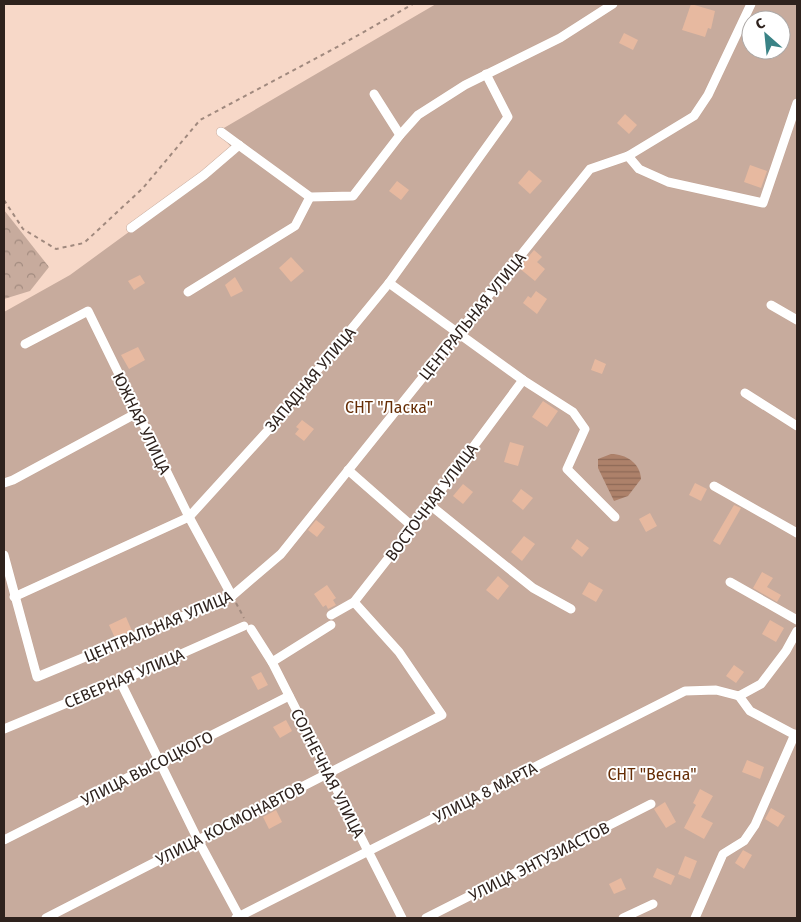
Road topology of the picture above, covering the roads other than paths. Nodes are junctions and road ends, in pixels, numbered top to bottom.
1 (613, 4) edge
2 (751, 4) edge
3 (486, 74) junction
4 (374, 94) dead end
5 (797, 103) edge
6 (221, 132) dead end
7 (400, 135) junction
8 (239, 146) junction
9 (628, 156) junction
10 (310, 197) junction
11 (131, 228) dead end
12 (389, 283) junction
13 (188, 292) dead end
14 (771, 305) dead end
15 (797, 320) edge
16 (459, 334) junction
17 (25, 344) dead end
18 (523, 380) junction
19 (745, 393) dead end
20 (137, 413) junction
21 (797, 426) edge
22 (348, 470) junction
23 (4, 483) edge
24 (714, 486) dead end
25 (430, 505) junction
26 (189, 517) junction
27 (615, 517) dead end
28 (413, 527) junction
29 (797, 533) edge
30 (4, 555) edge
31 (730, 582) dead end
32 (232, 596) junction
33 (14, 597) junction
34 (354, 602) junction
35 (571, 609) dead end
36 (797, 620) edge
37 (247, 628) joint
38 (797, 631) edge
39 (272, 662) junction
40 (120, 681) junction
41 (289, 696) junction
42 (739, 696) junction
43 (4, 729) edge
44 (796, 735) edge
45 (161, 762) junction
46 (328, 773) junction
47 (651, 804) dead end
48 (4, 840) edge
49 (198, 840) junction
50 (368, 852) junction
51 (652, 904) dead end
52 (46, 918) edge
53 (239, 918) edge
54 (402, 918) edge
55 (426, 918) edge
56 (623, 918) edge
57 (694, 918) edge

1 - 3 street
2 - 9 street, ЦЕНТРАЛЬНАЯ УЛИЦА
3 - 7 street
3 - 12 street, ЗАПАДНАЯ УЛИЦА
4 - 7 street
5 - 9 street
6 - 8 street
7 - 10 street
8 - 10 street
8 - 11 street
9 - 16 street, ЦЕНТРАЛЬНАЯ УЛИЦА
10 - 13 street
12 - 16 street
12 - 26 street, ЗАПАДНАЯ УЛИЦА
14 - 15 street
16 - 18 street
16 - 22 street, ЦЕНТРАЛЬНАЯ УЛИЦА
17 - 20 street, ЮЖНАЯ УЛИЦА
18 - 25 street, ВОСТОЧНАЯ УЛИЦА
18 - 27 street
19 - 21 street
20 - 23 street
20 - 26 street, ЮЖНАЯ УЛИЦА
22 - 28 street
22 - 32 street, ЦЕНТРАЛЬНАЯ УЛИЦА
24 - 29 street
25 - 28 street, ВОСТОЧНАЯ УЛИЦА
25 - 35 street
26 - 32 street, ЮЖНАЯ УЛИЦА
26 - 33 street, ЗАПАДНАЯ УЛИЦА
28 - 34 street, ВОСТОЧНАЯ УЛИЦА
30 - 33 street
31 - 36 street
32 - 33 street, ЦЕНТРАЛЬНАЯ УЛИЦА
34 - 39 street, ВОСТОЧНАЯ УЛИЦА
34 - 46 street, УЛИЦА КОСМОНАВТОВ
37 - 39 street, СОЛНЕЧНАЯ УЛИЦА
37 - 40 street, СЕВЕРНАЯ УЛИЦА
38 - 42 street
39 - 41 street, СОЛНЕЧНАЯ УЛИЦА
40 - 43 street, СЕВЕРНАЯ УЛИЦА
40 - 45 street
41 - 45 street, УЛИЦА ВЫСОЦКОГО
41 - 46 street, СОЛНЕЧНАЯ УЛИЦА
42 - 44 street
42 - 50 street, УЛИЦА 8 МАРТА
44 - 57 street
45 - 48 street, УЛИЦА ВЫСОЦКОГО
45 - 49 street
46 - 49 street, УЛИЦА КОСМОНАВТОВ
46 - 50 street, СОЛНЕЧНАЯ УЛИЦА
47 - 55 street, УЛИЦА ЭНТУЗИАСТОВ
49 - 52 street, УЛИЦА КОСМОНАВТОВ
49 - 53 street
50 - 53 street, УЛИЦА 8 МАРТА
50 - 54 street, СОЛНЕЧНАЯ УЛИЦА
51 - 56 street

